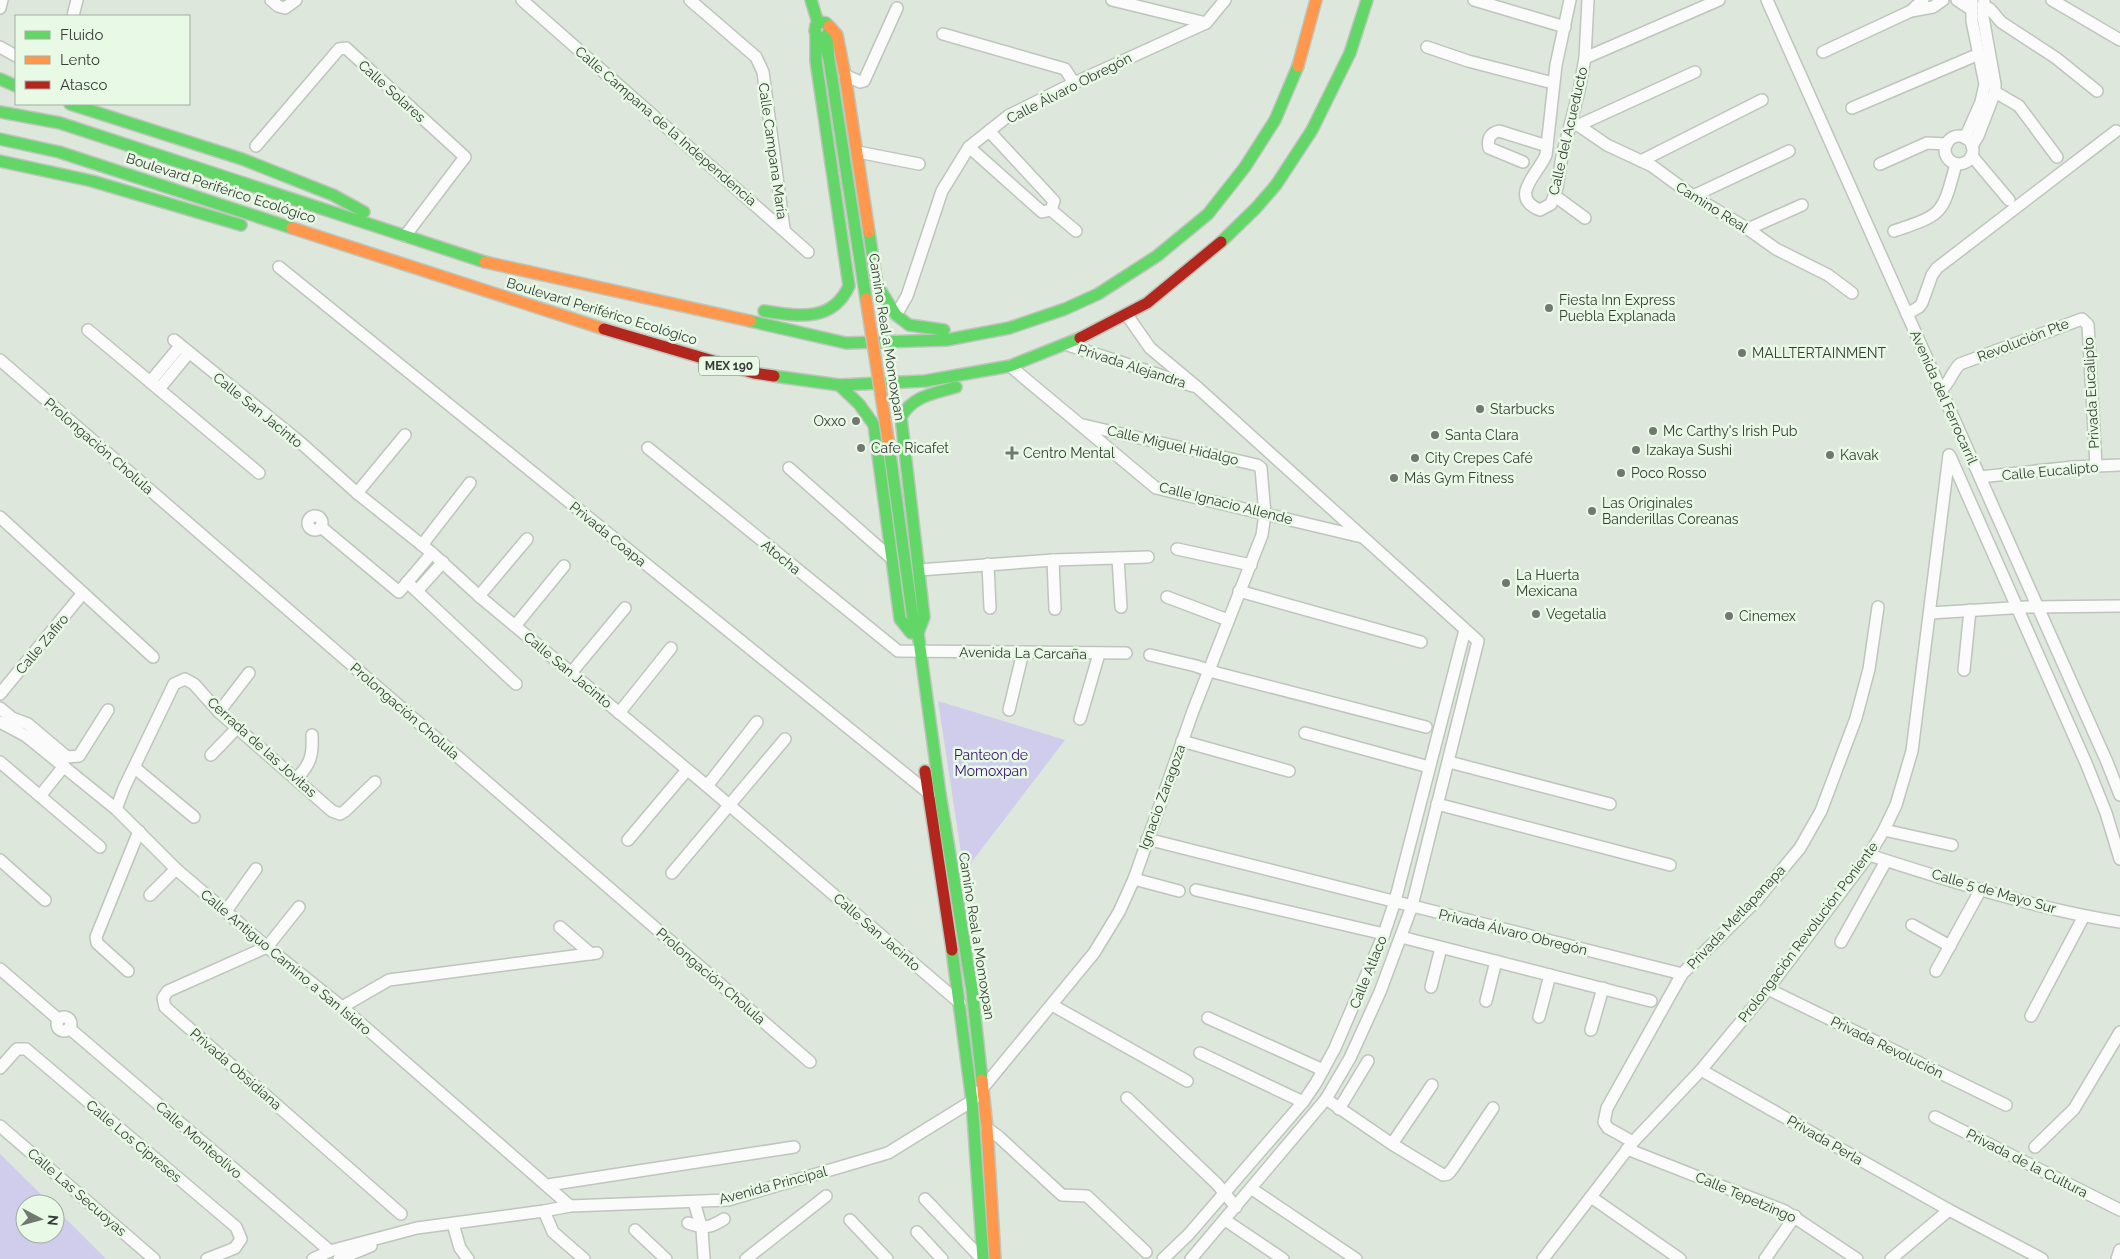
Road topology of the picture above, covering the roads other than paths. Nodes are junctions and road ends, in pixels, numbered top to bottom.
1 (2, 0) edge
2 (77, 0) edge
3 (271, 0) edge
4 (296, 0) edge
5 (522, 0) edge
6 (690, 0) edge
7 (811, 0) edge
8 (821, 0) edge
9 (1112, 0) edge
10 (1225, 0) edge
11 (1316, 0) edge
12 (1367, 0) edge
13 (1474, 0) edge
14 (1588, 0) edge
15 (1719, 0) edge
16 (1767, 0) edge
17 (1923, 0) edge
18 (1943, 0) edge
19 (1957, 0) edge
20 (2052, 0) edge
21 (1977, 4) edge
22 (1570, 5) edge
23 (0, 8) edge
24 (897, 8) dead end
25 (1911, 11) junction
26 (73, 15) edge
27 (1587, 15) junction
28 (2001, 22) junction
29 (1206, 23) junction
30 (822, 26) junction
31 (1565, 27) junction
32 (1984, 28) junction
33 (944, 34) dead end
34 (2120, 40) edge
35 (0, 47) edge
36 (1427, 47) dead end
37 (1823, 52) dead end
38 (1979, 54) junction
39 (15, 55) edge
40 (1585, 58) junction
41 (1695, 72) dead end
42 (849, 77) junction
43 (0, 79) edge
44 (1074, 83) junction
45 (1554, 83) junction
46 (15, 86) edge
47 (2097, 91) dead end
48 (1995, 92) junction
49 (1762, 100) dead end
50 (73, 105) edge
51 (1852, 108) dead end
52 (0, 112) edge
53 (1575, 123) junction
54 (989, 131) junction
55 (2116, 131) dead end
56 (0, 139) edge
57 (1947, 144) junction
58 (256, 146) dead end
59 (1548, 146) junction
60 (969, 147) junction
61 (1970, 147) junction
62 (1789, 151) dead end
63 (858, 152) junction
64 (2057, 157) dead end
65 (0, 161) edge
66 (1641, 161) junction
67 (1523, 162) dead end
68 (919, 164) dead end
69 (1880, 164) dead end
70 (1956, 164) junction
71 (1555, 196) junction
72 (1693, 196) junction
73 (2009, 200) dead end
74 (1802, 205) dead end
75 (1051, 210) junction
76 (1585, 218) dead end
77 (251, 228) dead end
78 (383, 229) junction
79 (784, 229) junction
80 (1748, 229) junction
81 (1076, 231) dead end
82 (1894, 231) dead end
83 (270, 233) dead end
84 (405, 236) junction
85 (808, 252) dead end
86 (493, 264) junction
87 (279, 267) dead end
88 (565, 268) dead end
89 (431, 272) junction
90 (592, 274) dead end
91 (1852, 293) dead end
92 (1907, 314) junction
93 (896, 315) junction
94 (1128, 315) junction
95 (2086, 321) joint
96 (1009, 328) junction
97 (88, 330) dead end
98 (1066, 345) junction
99 (0, 360) edge
100 (1010, 366) junction
101 (155, 385) junction
102 (839, 385) junction
103 (1198, 388) junction
104 (1941, 390) junction
105 (1083, 425) junction
106 (405, 435) dead end
107 (648, 448) dead end
108 (1949, 455) joint
109 (2120, 465) edge
110 (2096, 466) junction
111 (789, 468) dead end
112 (1261, 468) joint
113 (259, 474) dead end
114 (1980, 478) junction
115 (470, 483) dead end
116 (357, 493) junction
117 (1265, 514) junction
118 (0, 518) edge
119 (321, 527) dead end
120 (1363, 538) junction
121 (527, 539) dead end
122 (422, 545) junction
123 (1177, 549) dead end
124 (432, 553) junction
125 (1148, 557) dead end
126 (1118, 558) junction
127 (892, 559) junction
128 (1053, 560) junction
129 (443, 562) junction
130 (988, 564) junction
131 (1250, 565) junction
132 (564, 566) dead end
133 (919, 570) junction
134 (407, 582) junction
135 (417, 591) junction
136 (1240, 591) junction
137 (83, 593) junction
138 (480, 596) junction
139 (1167, 597) dead end
140 (2038, 606) junction
141 (2120, 606) edge
142 (1121, 607) dead end
143 (1878, 607) dead end
144 (2017, 607) junction
145 (624, 608) dead end
146 (990, 608) dead end
147 (1055, 610) dead end
148 (1970, 610) junction
149 (1930, 613) junction
150 (1228, 620) junction
151 (515, 626) junction
152 (1465, 630) junction
153 (915, 633) junction
154 (1421, 642) dead end
155 (671, 648) dead end
156 (917, 652) junction
157 (1023, 652) junction
158 (1126, 653) dead end
159 (1098, 654) junction
160 (1150, 655) dead end
161 (154, 657) dead end
162 (1964, 670) dead end
163 (1208, 671) junction
164 (249, 673) dead end
165 (571, 673) junction
166 (516, 684) dead end
167 (0, 694) edge
168 (0, 708) edge
169 (108, 710) dead end
170 (1009, 710) dead end
171 (218, 712) junction
172 (619, 713) junction
173 (1080, 719) dead end
174 (0, 722) edge
175 (757, 722) dead end
176 (1426, 727) dead end
177 (237, 728) junction
178 (1304, 733) dead end
179 (312, 735) dead end
180 (785, 739) dead end
181 (1182, 741) junction
182 (1435, 745) junction
183 (1452, 749) junction
184 (211, 755) dead end
185 (0, 762) edge
186 (1449, 762) junction
187 (64, 766) junction
188 (1429, 767) junction
189 (135, 768) junction
190 (687, 770) junction
191 (1288, 771) dead end
192 (297, 778) junction
193 (375, 782) dead end
194 (707, 786) junction
195 (934, 794) junction
196 (2120, 795) edge
197 (40, 796) junction
198 (1438, 804) junction
199 (1610, 804) dead end
200 (730, 806) junction
201 (116, 809) junction
202 (194, 817) dead end
203 (1884, 830) junction
204 (139, 831) junction
205 (1147, 839) junction
206 (628, 840) dead end
207 (1952, 845) dead end
208 (100, 847) dead end
209 (1869, 855) junction
210 (2120, 859) edge
211 (0, 860) edge
212 (1886, 861) junction
213 (1670, 865) dead end
214 (176, 869) junction
215 (256, 869) dead end
216 (672, 873) dead end
217 (1134, 878) junction
218 (1981, 889) junction
219 (1196, 890) dead end
220 (1179, 891) dead end
221 (150, 895) dead end
222 (45, 900) dead end
223 (1395, 901) junction
224 (1412, 906) junction
225 (300, 907) dead end
226 (226, 911) junction
227 (2084, 916) junction
228 (2120, 922) edge
229 (1912, 925) dead end
230 (560, 927) dead end
231 (1384, 934) junction
232 (1401, 937) junction
233 (1841, 942) dead end
234 (1950, 946) junction
235 (267, 947) junction
236 (1441, 948) junction
237 (1496, 961) junction
238 (0, 969) edge
239 (128, 971) dead end
240 (1936, 971) dead end
241 (1682, 974) junction
242 (1550, 975) junction
243 (1431, 987) dead end
244 (1602, 988) junction
245 (1768, 989) junction
246 (1651, 1001) dead end
247 (1486, 1002) dead end
248 (960, 1004) junction
249 (1052, 1005) junction
250 (342, 1007) junction
251 (2031, 1016) dead end
252 (1539, 1017) dead end
253 (1208, 1018) dead end
254 (1591, 1030) dead end
255 (2120, 1032) edge
256 (1336, 1048) junction
257 (1200, 1052) dead end
258 (1350, 1058) junction
259 (1368, 1061) dead end
260 (810, 1062) dead end
261 (1, 1066) edge
262 (1324, 1070) junction
263 (1701, 1070) junction
264 (1187, 1081) dead end
265 (1432, 1085) dead end
266 (982, 1089) junction
267 (1127, 1098) dead end
268 (1326, 1099) junction
269 (972, 1100) junction
270 (1303, 1102) junction
271 (2006, 1105) dead end
272 (1493, 1108) dead end
273 (1340, 1109) junction
274 (1935, 1117) dead end
275 (0, 1126) edge
276 (987, 1128) junction
277 (1392, 1144) junction
278 (794, 1146) dead end
279 (1630, 1146) junction
280 (2035, 1147) dead end
281 (548, 1185) junction
282 (1252, 1189) junction
283 (1225, 1193) junction
284 (826, 1196) dead end
285 (1590, 1197) junction
286 (925, 1199) dead end
287 (694, 1202) junction
288 (570, 1206) junction
289 (1236, 1207) junction
290 (1949, 1210) junction
291 (2120, 1210) edge
292 (544, 1211) junction
293 (401, 1214) dead end
294 (1795, 1216) junction
295 (724, 1219) dead end
296 (850, 1220) dead end
297 (1225, 1220) junction
298 (454, 1224) junction
299 (696, 1224) junction
300 (635, 1230) dead end
301 (917, 1232) dead end
302 (373, 1245) dead end
303 (2120, 1250) edge
304 (1146, 1252) dead end
305 (335, 1255) edge
306 (154, 1259) edge
307 (207, 1259) edge
308 (313, 1259) edge
309 (468, 1259) edge
310 (584, 1259) edge
311 (666, 1259) edge
312 (704, 1259) edge
313 (746, 1259) edge
314 (887, 1259) edge
315 (942, 1259) edge
316 (982, 1259) edge
317 (995, 1259) edge
318 (1164, 1259) edge
319 (1191, 1259) edge
320 (1282, 1259) edge
321 (1356, 1259) edge
322 (1543, 1259) edge
323 (1680, 1259) edge
324 (1765, 1259) edge
325 (1857, 1259) edge
326 (1891, 1259) edge
327 (2042, 1259) edge
328 (2117, 1259) edge

1 - 23 street
2 - 26 street
3 - 4 street
5 - 79 street, Calle Campana de la Independencia
6 - 79 street, Calle Campana María
7 - 30 main road, Camino Real a Momoxpan
8 - 30 main road, Camino Real a Momoxpan
9 - 29 street
10 - 29 street, Calle Álvaro Obregón
11 - 96 main road, Boulevard Periférico Ecológico
12 - 94 main road, Boulevard Periférico Ecológico / MEX 190
13 - 31 street
14 - 27 street, Calle del Acueducto
15 - 40 street
16 - 92 street, Avenida del Ferrocarril
17 - 25 street
18 - 25 street
19 - 21 street
20 - 34 street
21 - 28 street
21 - 32 street
21 - 38 street
22 - 27 street
22 - 31 street, Calle del Acueducto
24 - 42 street
25 - 37 street
27 - 40 street, Calle del Acueducto
28 - 32 street
28 - 47 street
29 - 44 street, Calle Álvaro Obregón
30 - 42 main road
30 - 90 main road
30 - 153 main road, Camino Real a Momoxpan, bridge
31 - 45 street, Calle del Acueducto
32 - 48 street
33 - 44 street
35 - 39 street
36 - 45 street
38 - 51 street
38 - 61 street
40 - 53 street, Calle del Acueducto
41 - 53 street
42 - 63 main road
43 - 46 main road
44 - 54 street, Calle Álvaro Obregón
45 - 59 street, Calle del Acueducto
48 - 61 street
48 - 64 street
49 - 66 street
50 - 78 main road, Boulevard Periférico Ecológico
52 - 78 main road, Boulevard Periférico Ecológico
53 - 66 street, Camino Real
53 - 71 street, Calle del Acueducto
54 - 60 street, Calle Álvaro Obregón
54 - 75 street
55 - 92 street
56 - 89 main road, Boulevard Periférico Ecológico / MEX 190
57 - 61 street
57 - 69 street
57 - 70 street
58 - 84 street, Calle Solares
59 - 67 street
59 - 71 street, Calle del Acueducto
60 - 75 street
60 - 93 street, Calle Álvaro Obregón
61 - 70 street
61 - 73 street
62 - 72 street
63 - 68 street
63 - 93 main road
65 - 77 main road, Boulevard Periférico Ecológico
66 - 72 street, Camino Real
70 - 82 street
71 - 76 street
72 - 80 street, Camino Real
74 - 80 street
75 - 81 street
78 - 84 main road, Boulevard Periférico Ecológico
79 - 85 street, Calle Campana de la Independencia
80 - 91 street, Camino Real
83 - 89 main road, Boulevard Periférico Ecológico
84 - 86 main road, Boulevard Periférico Ecológico
86 - 88 main road
86 - 96 main road, Boulevard Periférico Ecológico
87 - 195 street, Privada Coapa
89 - 102 main road, Boulevard Periférico Ecológico / MEX 190
92 - 104 street, Avenida del Ferrocarril
93 - 96 main road
94 - 98 main road, Boulevard Periférico Ecológico / MEX 190
94 - 103 street
95 - 104 street, Revolución Pte
95 - 110 street, Privada Eucalipto
97 - 101 street
98 - 100 main road, Boulevard Periférico Ecológico / MEX 190
98 - 103 street, Privada Alejandra
99 - 260 street, Prolongación Cholula
100 - 102 main road, Boulevard Periférico Ecológico / MEX 190
100 - 105 street, Calle Ignacio Allende
100 - 133 main road
101 - 113 street
101 - 116 street, Calle San Jacinto
102 - 127 main road
103 - 120 street
104 - 114 street, Avenida del Ferrocarril
105 - 112 street, Calle Miguel Hidalgo
105 - 117 street, Calle Ignacio Allende
106 - 116 street
107 - 156 street, Atocha
108 - 144 street, Avenida del Ferrocarril
108 - 149 street, Prolongación Revolución Poniente
109 - 110 street, Calle Eucalipto
110 - 114 street, Calle Eucalipto
111 - 127 street
112 - 117 street, Ignacio Zaragoza
114 - 140 street, Avenida del Ferrocarril
115 - 122 street
116 - 122 street, Calle San Jacinto
117 - 120 street, Calle Ignacio Allende
117 - 131 street, Ignacio Zaragoza
118 - 137 street
119 - 134 street
120 - 152 street
121 - 138 street
122 - 124 street, Calle San Jacinto
123 - 131 street
124 - 129 street, Calle San Jacinto
124 - 134 street
125 - 126 street
126 - 128 street
126 - 142 street
127 - 153 main road
128 - 130 street
128 - 147 street
129 - 135 street
129 - 138 street, Calle San Jacinto
130 - 133 street
130 - 146 street
131 - 136 street, Ignacio Zaragoza
132 - 151 street
133 - 153 main road
134 - 135 street
135 - 166 street
136 - 150 street, Ignacio Zaragoza
136 - 154 street
137 - 161 street
137 - 167 street, Calle Zafiro
138 - 151 street, Calle San Jacinto
139 - 150 street
140 - 141 street
140 - 144 street
140 - 196 street, Avenida del Ferrocarril
143 - 241 street, Privada Metlapanapa
144 - 148 street
144 - 210 street, Avenida del Ferrocarril
145 - 165 street
148 - 149 street
148 - 162 street
149 - 203 street, Prolongación Revolución Poniente
150 - 163 street, Ignacio Zaragoza
151 - 165 street, Calle San Jacinto
152 - 182 street, Calle Atlaco
152 - 183 street, Calle Atlaco
153 - 156 main road, Camino Real a Momoxpan
155 - 172 street
156 - 157 street, Avenida La Carcaña
156 - 195 main road, Camino Real a Momoxpan
157 - 159 street, Avenida La Carcaña
157 - 170 street
158 - 159 street, Avenida La Carcaña
159 - 173 street
160 - 163 street
163 - 176 street
163 - 181 street, Ignacio Zaragoza
164 - 171 street
165 - 172 street, Calle San Jacinto
168 - 169 street
171 - 177 street, Cerrada de las Jovitas
171 - 189 street, Cerrada de las Jovitas
172 - 190 street, Calle San Jacinto
174 - 187 street, Calle Antiguo Camino a San Isidro
175 - 194 street
177 - 184 street
177 - 192 street, Cerrada de las Jovitas
178 - 188 street
179 - 192 street
180 - 200 street
181 - 191 street
181 - 205 street, Ignacio Zaragoza
182 - 183 street
182 - 188 street, Calle Atlaco
183 - 186 street, Calle Atlaco
185 - 197 street
186 - 198 street, Calle Atlaco
186 - 199 street
187 - 197 street
187 - 201 street, Calle Antiguo Camino a San Isidro
188 - 223 street, Calle Atlaco
189 - 201 street, Cerrada de las Jovitas
189 - 202 street
190 - 194 street, Calle San Jacinto
190 - 206 street
192 - 193 street, Cerrada de las Jovitas
194 - 200 street, Calle San Jacinto
195 - 248 main road, Camino Real a Momoxpan
195 - 266 main road, Camino Real a Momoxpan
197 - 208 street
198 - 213 street
198 - 224 street, Calle Atlaco
200 - 216 street
200 - 248 street, Calle San Jacinto
201 - 204 street, Calle Antiguo Camino a San Isidro
203 - 207 street
203 - 209 street, Prolongación Revolución Poniente
204 - 214 street, Calle Antiguo Camino a San Isidro
204 - 239 street
205 - 217 street, Ignacio Zaragoza
205 - 223 street, Privada Álvaro Obregón
209 - 212 street, Calle 5 de Mayo Sur
209 - 245 street, Prolongación Revolución Poniente
211 - 222 street
212 - 218 street, Calle 5 de Mayo Sur
212 - 233 street
214 - 221 street
214 - 226 street, Calle Antiguo Camino a San Isidro
215 - 226 street
217 - 220 street
217 - 249 street, Ignacio Zaragoza
218 - 227 street, Calle 5 de Mayo Sur
218 - 234 street
219 - 231 street
223 - 224 street, Privada Álvaro Obregón
223 - 231 street, Calle Atlaco
224 - 232 street, Calle Atlaco
224 - 241 street, Privada Álvaro Obregón
225 - 235 street
226 - 235 street, Calle Antiguo Camino a San Isidro
227 - 228 street, Calle 5 de Mayo Sur
227 - 251 street
229 - 234 street
230 - 250 street
231 - 256 street, Calle Atlaco
232 - 236 street
232 - 258 street, Calle Atlaco
234 - 240 street
235 - 250 street, Calle Antiguo Camino a San Isidro
235 - 293 street, Privada Obsidiana
236 - 237 street
236 - 243 street
237 - 242 street
237 - 247 street
238 - 305 street, Calle Monteolivo
241 - 279 street
242 - 244 street
242 - 252 street
244 - 246 street
244 - 254 street
245 - 263 street, Prolongación Revolución Poniente
245 - 271 street, Privada Revolución
248 - 269 main road, Camino Real a Momoxpan
249 - 264 street
249 - 266 street, Ignacio Zaragoza
250 - 281 street, Calle Antiguo Camino a San Isidro
253 - 262 street
255 - 280 street, Privada de la Cultura
256 - 258 street
256 - 262 street, Calle Atlaco
257 - 270 street
258 - 268 street, Calle Atlaco
259 - 273 street
261 - 307 street, Calle Los Cipreses
262 - 270 street, Calle Atlaco
263 - 279 street, Prolongación Revolución Poniente
263 - 290 street, Privada Perla
265 - 277 street
266 - 269 street, Avenida Principal
266 - 276 main road, Camino Real a Momoxpan
267 - 283 street
268 - 273 street
268 - 282 street, Calle Atlaco
269 - 287 street, Avenida Principal
269 - 316 main road, Camino Real a Momoxpan
270 - 283 street, Calle Atlaco
272 - 277 street
273 - 277 street
274 - 291 street, Privada de la Cultura
275 - 306 street, Calle Las Secuoyas
276 - 304 street
276 - 317 main road, Camino Real a Momoxpan
278 - 281 street
279 - 285 street, Prolongación Revolución Poniente
279 - 294 street, Calle Tepetzingo
281 - 288 street, Calle Antiguo Camino a San Isidro
282 - 289 street, Calle Atlaco
282 - 321 street
283 - 289 street
283 - 318 street, Calle Atlaco
284 - 313 street
285 - 322 street, Prolongación Revolución Poniente
285 - 323 street
286 - 316 street
287 - 288 street, Avenida Principal
287 - 299 street
288 - 292 street, Avenida Principal
289 - 297 street, Calle Atlaco
290 - 326 street
290 - 327 street, Privada Perla
292 - 298 street, Avenida Principal
292 - 310 street
294 - 324 street
294 - 325 street, Calle Tepetzingo
295 - 299 street
296 - 314 street
297 - 319 street, Calle Atlaco
297 - 320 street
298 - 305 street, Avenida Principal
298 - 309 street
299 - 312 street
300 - 311 street
301 - 315 street
302 - 305 street
303 - 328 street
305 - 308 street

